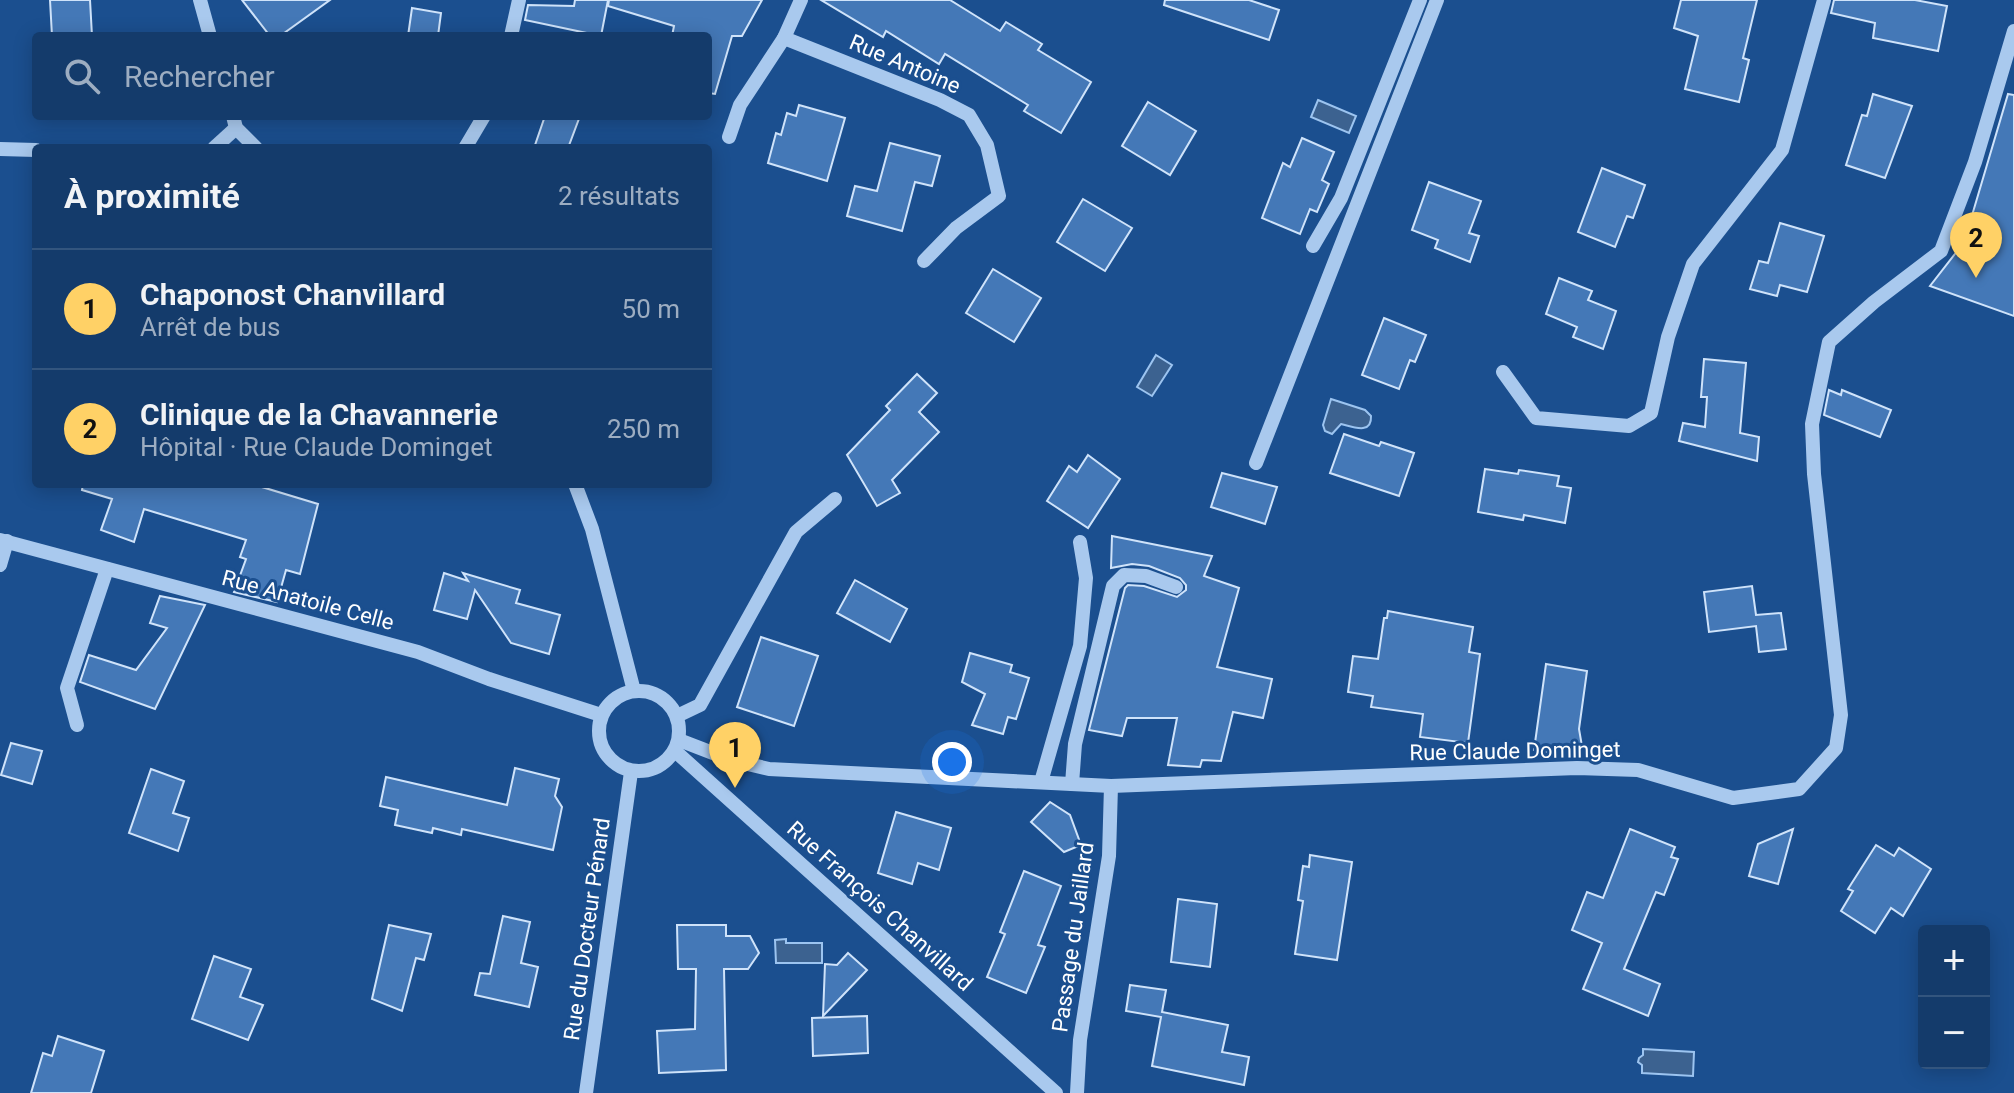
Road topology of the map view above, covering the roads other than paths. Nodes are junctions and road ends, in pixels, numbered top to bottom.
1 (200, 0) edge
2 (519, 0) edge
3 (801, 0) edge
4 (1420, 0) edge
5 (1437, 0) edge
6 (1824, 0) edge
7 (2014, 31) edge
8 (209, 32) edge
9 (512, 32) edge
10 (784, 38) junction
11 (482, 120) edge
12 (235, 122) edge
13 (729, 137) dead end
14 (217, 144) edge
15 (253, 144) edge
16 (467, 144) edge
17 (0, 149) edge
18 (32, 150) edge
19 (1313, 246) dead end
20 (924, 261) dead end
21 (1503, 372) dead end
22 (1256, 463) dead end
23 (577, 488) edge
24 (835, 499) dead end
25 (4, 540) edge
26 (1080, 542) dead end
27 (0, 565) edge
28 (107, 569) junction
29 (1176, 587) dead end
30 (634, 691) junction
31 (601, 715) junction
32 (677, 716) junction
33 (77, 725) dead end
34 (677, 745) junction
35 (631, 772) junction
36 (1041, 782) junction
37 (1072, 784) junction
38 (1111, 786) junction
39 (586, 1093) edge
40 (1056, 1093) edge
41 (1077, 1093) edge

1 - 8 street
2 - 9 street
3 - 10 street
4 - 19 street
5 - 22 street
6 - 21 street
7 - 38 street, Rue Claude Dominget
10 - 13 street
10 - 20 street, Rue Antoine
11 - 16 street
12 - 14 street
12 - 15 street
17 - 18 street
23 - 30 street
24 - 32 street
25 - 27 street
25 - 28 street, Rue Anatoile Celle
26 - 36 street
28 - 31 street, Rue Anatoile Celle
28 - 33 street
29 - 37 street
30 - 31 street
30 - 32 street
31 - 35 street
32 - 34 street
34 - 35 street
34 - 36 street, Rue Claude Dominget
34 - 40 street, Rue François Chanvillard
35 - 39 street, Rue du Docteur Pénard
36 - 37 street, Rue Claude Dominget
37 - 38 street, Rue Claude Dominget
38 - 41 street, Passage du Jaillard

